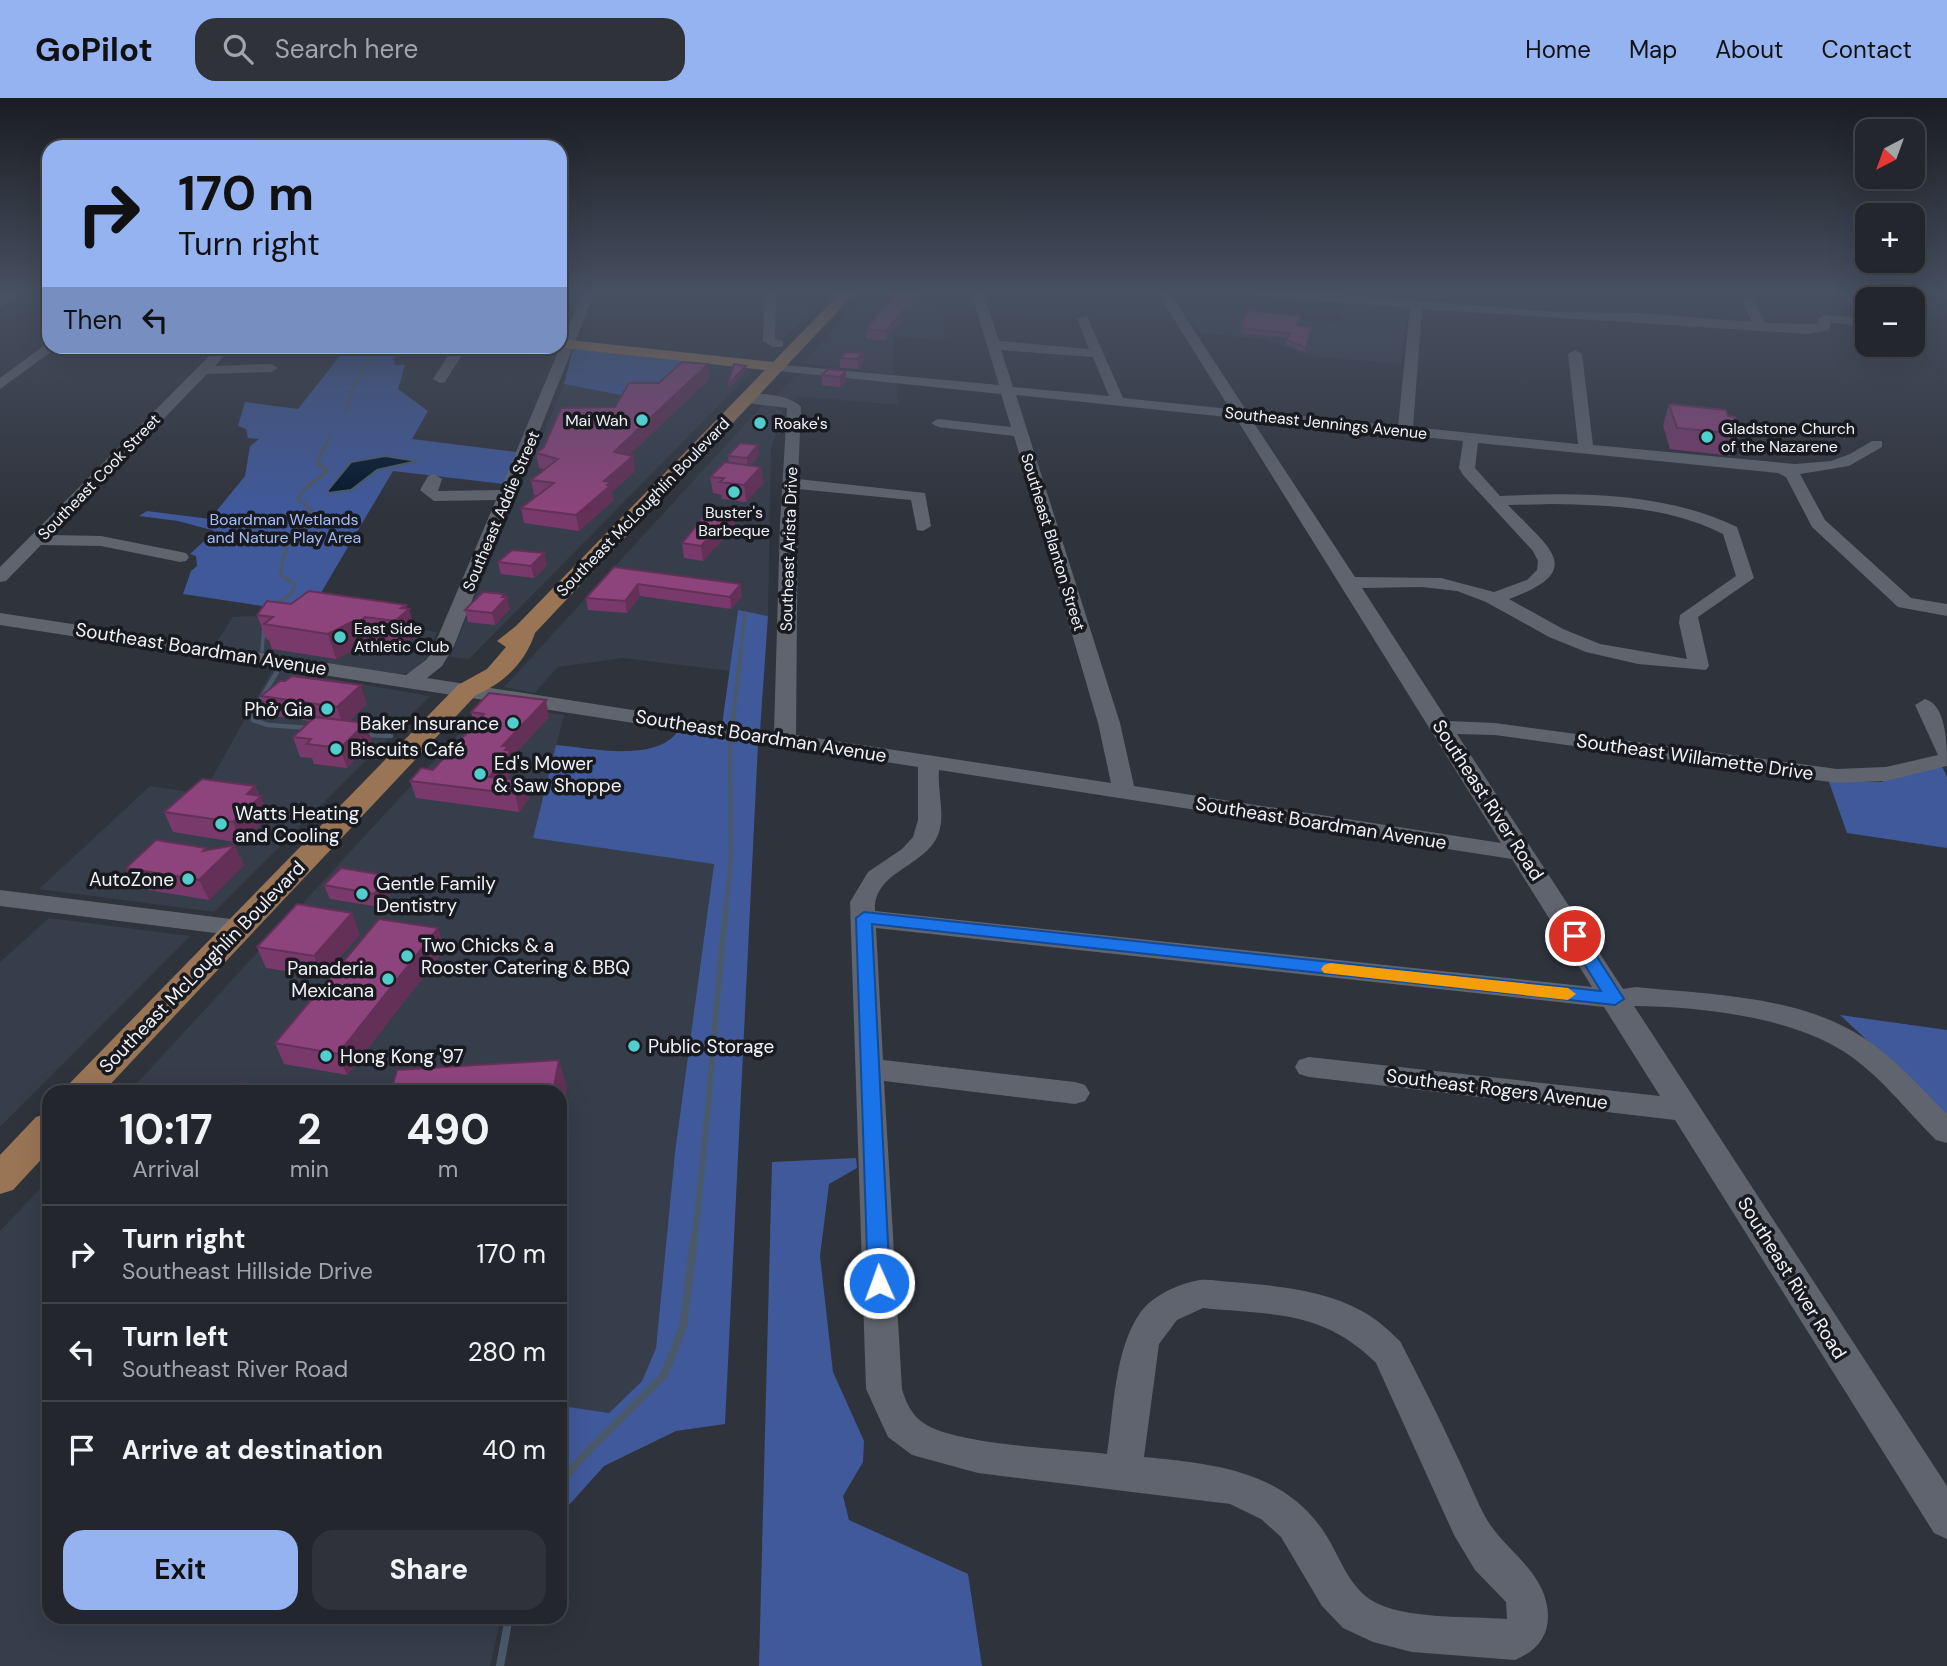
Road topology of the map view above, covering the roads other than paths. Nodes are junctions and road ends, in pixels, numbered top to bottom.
1 (25, 365) edge
2 (207, 365) edge
3 (449, 365) edge
4 (557, 365) edge
5 (760, 365) edge
6 (998, 365) edge
7 (1103, 365) edge
8 (1209, 365) edge
9 (1411, 365) edge
10 (1576, 365) edge
11 (778, 367) junction
12 (271, 368) dead end
13 (202, 370) junction
14 (440, 379) dead end
15 (0, 385) edge
16 (1005, 390) junction
17 (747, 399) junction
18 (1118, 402) junction
19 (1241, 415) junction
20 (938, 423) dead end
21 (1018, 432) junction
22 (1405, 432) junction
23 (1471, 438) junction
24 (1877, 444) dead end
25 (1586, 450) junction
26 (1782, 469) junction
27 (434, 479) dead end
28 (790, 483) junction
29 (509, 495) junction
30 (1496, 501) junction
31 (923, 526) dead end
32 (40, 540) junction
33 (180, 556) dead end
34 (0, 577) edge
35 (1349, 583) junction
36 (1494, 598) junction
37 (1947, 610) edge
38 (0, 619) edge
39 (411, 681) junction
40 (467, 690) junction
41 (1924, 705) dead end
42 (1441, 727) junction
43 (785, 740) junction
44 (1947, 752) edge
45 (1947, 759) edge
46 (930, 763) junction
47 (1125, 793) junction
48 (1522, 853) junction
49 (0, 898) edge
50 (864, 918) junction
51 (239, 928) junction
52 (1615, 999) junction
53 (1309, 1067) dead end
54 (870, 1071) junction
55 (89, 1085) edge
56 (1075, 1093) dead end
57 (1686, 1110) junction
58 (1947, 1132) edge
59 (42, 1134) edge
60 (0, 1178) edge
61 (1123, 1474) junction
62 (1947, 1520) edge

1 - 15 street
2 - 13 street, Southeast Cook Street
3 - 14 street
4 - 29 street, Southeast Addie Street
5 - 11 main road, Southeast Jennings Avenue
6 - 16 street, Southeast Blanton Street
7 - 18 street
8 - 19 street, Southeast River Road
9 - 22 street
10 - 25 street
11 - 16 street, Southeast Jennings Avenue
11 - 17 main road, Southeast McLoughlin Boulevard
12 - 13 street
13 - 32 street, Southeast Cook Street
16 - 18 street, Southeast Jennings Avenue
16 - 21 street, Southeast Blanton Street
17 - 28 street, Southeast Arista Drive
17 - 40 main road, Southeast McLoughlin Boulevard
18 - 19 street, Southeast Jennings Avenue
19 - 22 street, Southeast Jennings Avenue
19 - 35 street, Southeast River Road
20 - 21 street
21 - 47 street, Southeast Blanton Street
22 - 23 street, Southeast Jennings Avenue
23 - 25 street, Southeast Jennings Avenue
23 - 30 street
24 - 26 street, Southeast Jennings Avenue
25 - 26 street, Southeast Jennings Avenue
26 - 37 street
27 - 29 street
28 - 31 street
28 - 43 street, Southeast Arista Drive
29 - 39 street, Southeast Addie Street
30 - 36 street
30 - 36 street
32 - 33 street
32 - 34 street, Southeast Cook Street
35 - 36 street
35 - 42 street, Southeast River Road
38 - 39 street, Southeast Boardman Avenue
39 - 40 street, Southeast Boardman Avenue
40 - 43 street, Southeast Boardman Avenue
40 - 51 main road, Southeast McLoughlin Boulevard
41 - 44 street
42 - 45 street, Southeast Willamette Drive
42 - 48 street, Southeast River Road
43 - 46 street, Southeast Boardman Avenue
46 - 47 street, Southeast Boardman Avenue
46 - 50 street
47 - 48 street, Southeast Boardman Avenue
48 - 52 street, Southeast River Road
49 - 51 street
50 - 52 street
50 - 54 street
51 - 55 main road, Southeast McLoughlin Boulevard
52 - 57 street, Southeast River Road
52 - 58 street
53 - 57 street, Southeast Rogers Avenue
54 - 56 street
54 - 61 street
57 - 62 street, Southeast River Road
59 - 60 main road
61 - 61 street

